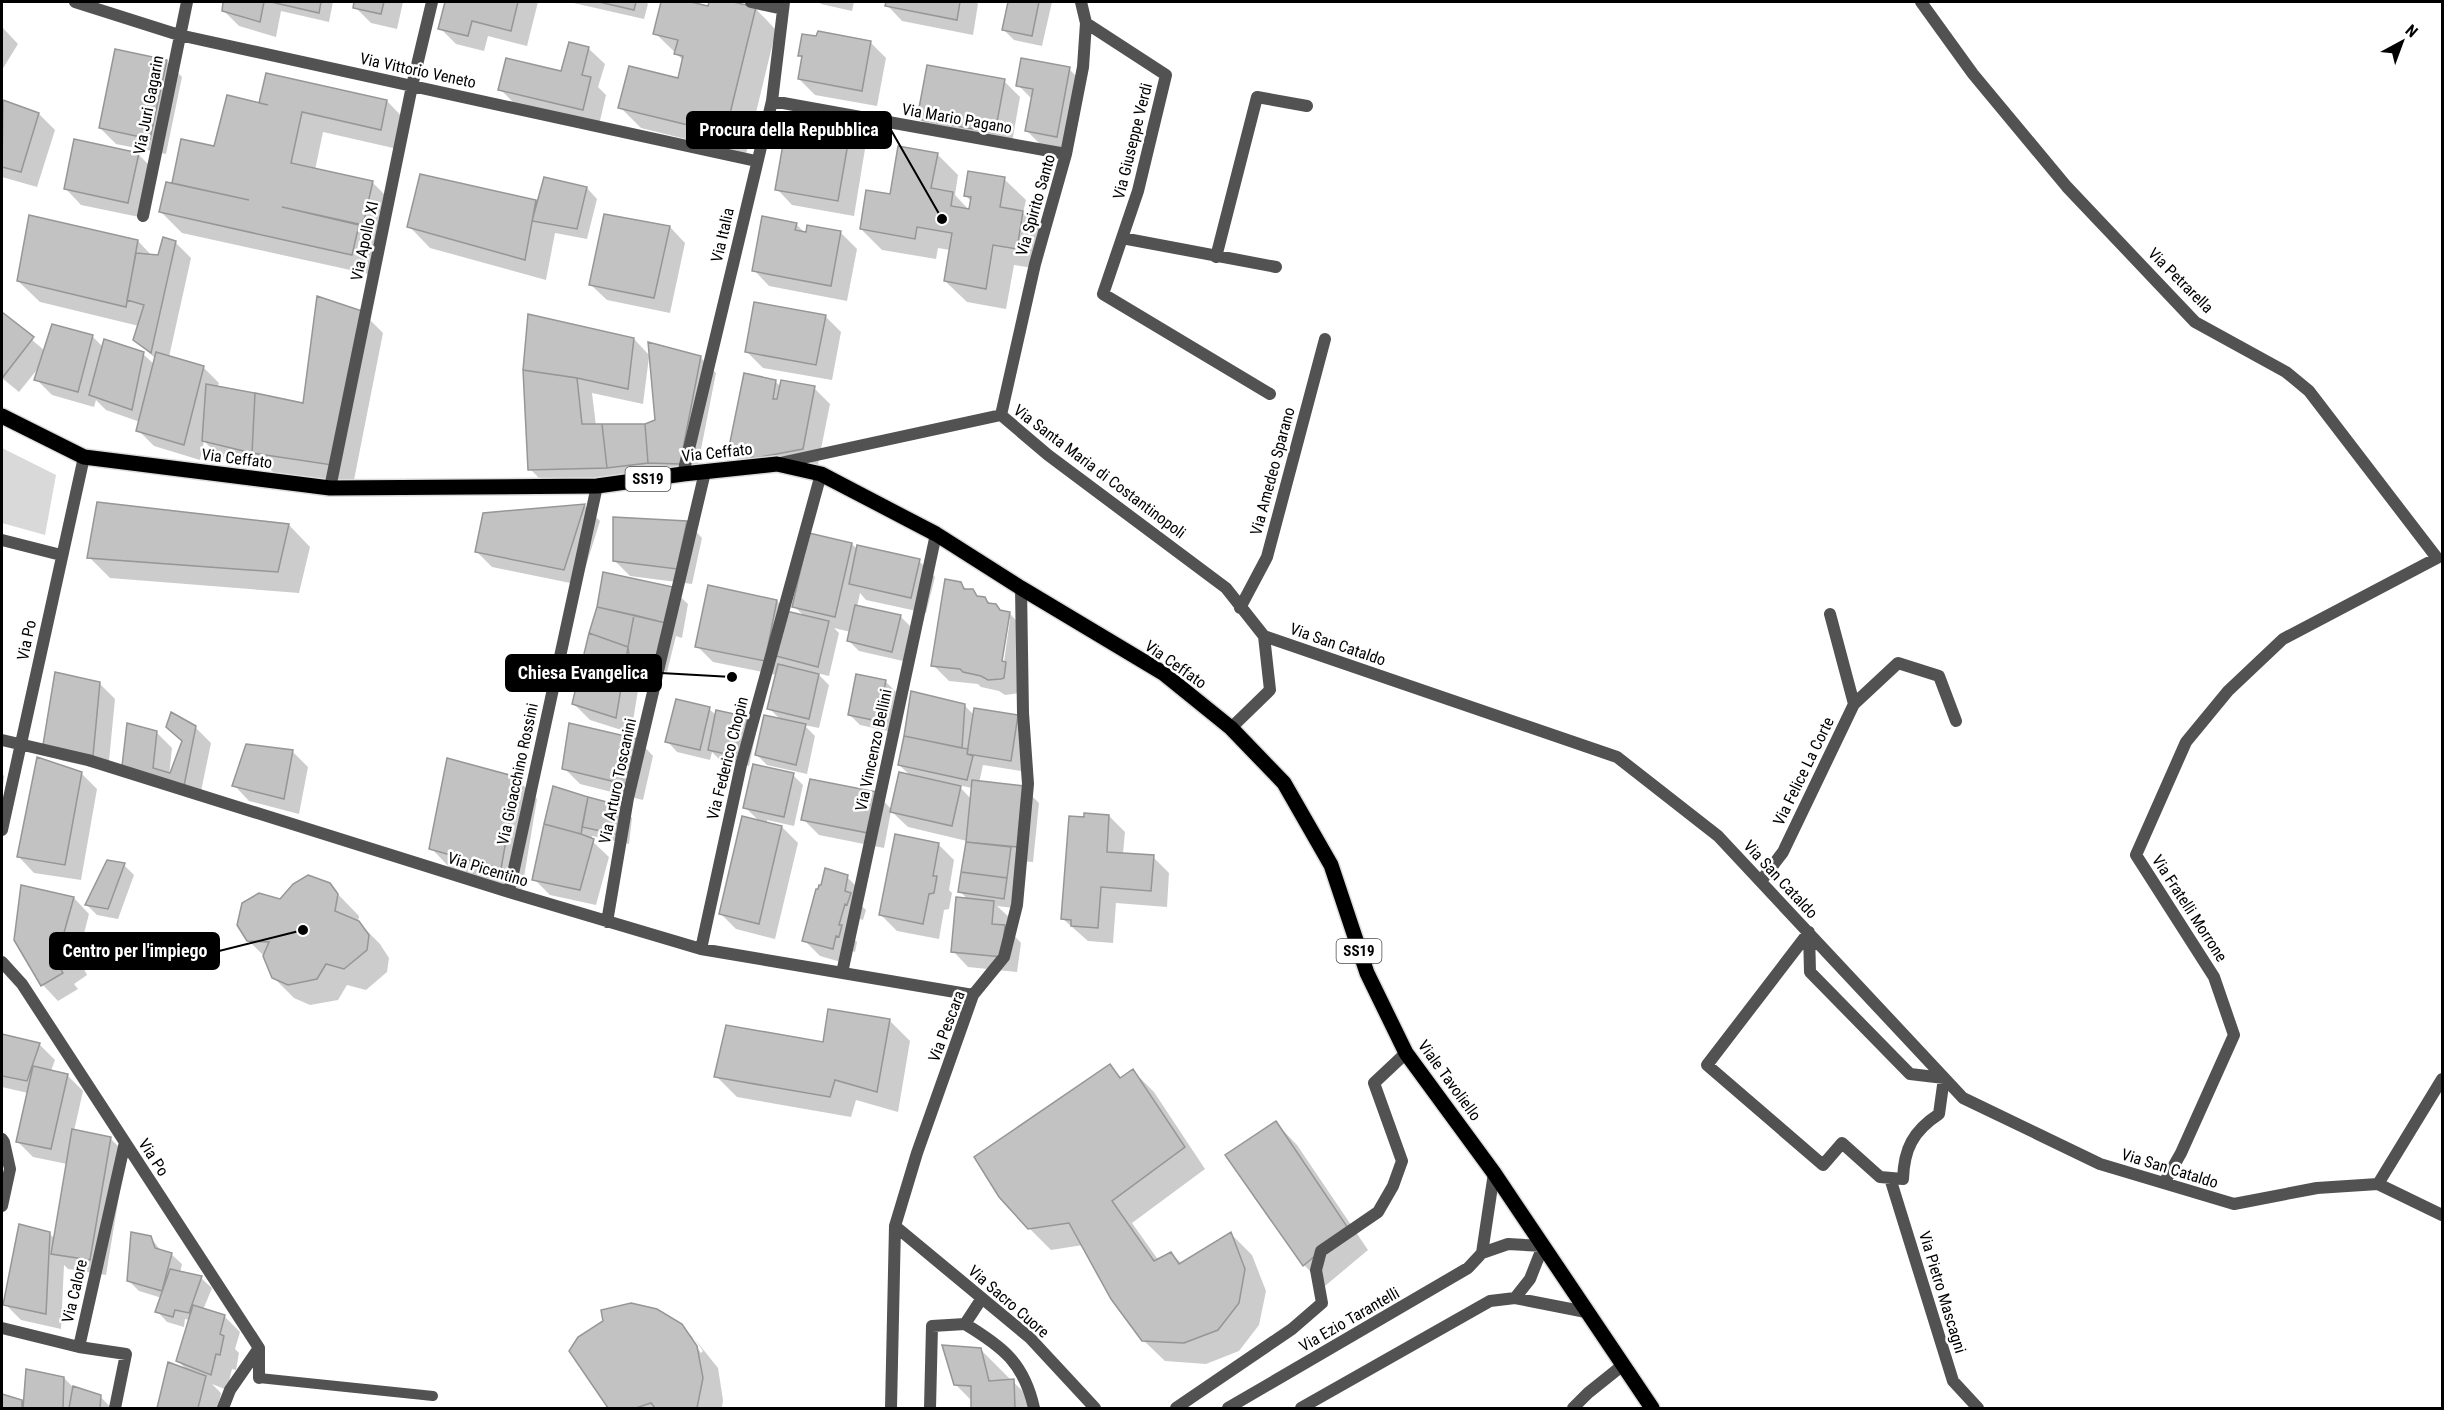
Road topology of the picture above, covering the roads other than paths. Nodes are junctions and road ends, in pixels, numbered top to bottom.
1 (75, 2) edge
2 (187, 2) edge
3 (432, 2) edge
4 (751, 2) edge
5 (1081, 2) edge
6 (1921, 2) edge
7 (783, 5) edge
8 (1086, 23) junction
9 (179, 35) junction
10 (412, 86) junction
11 (772, 101) junction
12 (1307, 106) dead end
13 (1066, 154) junction
14 (756, 161) junction
15 (143, 216) dead end
16 (1122, 238) junction
17 (1216, 257) junction
18 (1276, 267) dead end
19 (1325, 339) dead end
20 (1270, 394) dead end
21 (1001, 415) junction
22 (2, 416) edge
23 (84, 457) junction
24 (777, 464) junction
25 (705, 472) junction
26 (683, 474) junction
27 (821, 474) junction
28 (597, 486) junction
29 (330, 488) junction
30 (936, 534) junction
31 (2, 540) edge
32 (61, 555) junction
33 (2437, 558) joint
34 (1021, 588) junction
35 (1240, 608) junction
36 (1830, 614) dead end
37 (1264, 636) junction
38 (1854, 705) junction
39 (1956, 721) dead end
40 (1231, 728) junction
41 (2, 740) edge
42 (19, 744) junction
43 (2, 830) edge
44 (1761, 881) junction
45 (509, 892) junction
46 (607, 922) junction
47 (1809, 932) junction
48 (701, 949) junction
49 (2, 962) edge
50 (842, 973) junction
51 (973, 995) junction
52 (1406, 1053) junction
53 (1944, 1078) junction
54 (2442, 1079) edge
55 (2, 1139) edge
56 (125, 1142) junction
57 (1494, 1173) junction
58 (1890, 1178) junction
59 (2164, 1183) junction
60 (2378, 1184) junction
61 (2, 1205) edge
62 (2442, 1215) edge
63 (895, 1226) junction
64 (1543, 1246) junction
65 (1482, 1253) junction
66 (982, 1298) junction
67 (1515, 1298) junction
68 (1586, 1312) junction
69 (965, 1324) junction
70 (2, 1328) edge
71 (79, 1347) junction
72 (259, 1348) junction
73 (1623, 1365) junction
74 (259, 1378) joint
75 (433, 1396) dead end
76 (115, 1408) edge
77 (223, 1408) edge
78 (891, 1408) edge
79 (930, 1408) edge
80 (1034, 1408) edge
81 (1095, 1408) edge
82 (1176, 1408) edge
83 (1228, 1408) edge
84 (1301, 1408) edge
85 (1573, 1408) edge
86 (1652, 1408) edge
87 (1978, 1408) edge

1 - 9 street, Via Vittorio Veneto
2 - 9 street, Via Juri Gagarin
3 - 10 street, Via Apollo XI
4 - 7 street
5 - 8 street, Via Spirito Santo
6 - 33 street, Via Petrarella
7 - 11 street, Via Italia
8 - 13 street, Via Spirito Santo
8 - 16 street, Via Giuseppe Verdi
9 - 10 street, Via Vittorio Veneto
9 - 15 street, Via Juri Gagarin
10 - 14 street, Via Vittorio Veneto
10 - 29 street, Via Apollo XI
11 - 13 street, Via Mario Pagano
11 - 14 street, Via Italia
12 - 17 street
13 - 21 street, Via Spirito Santo
14 - 26 street, Via Italia
16 - 17 street
16 - 20 street, Via Giuseppe Verdi
17 - 18 street
19 - 35 street, Via Amedeo Sparano
21 - 24 street, Via Santa Maria di Costantinopoli
21 - 35 street, Via Santa Maria di Costantinopoli
22 - 23 main road, Via Ceffato / SS19
23 - 29 main road, Via Ceffato / SS19
23 - 32 street, Via Po
24 - 25 main road, Via Ceffato / SS19
24 - 27 main road, Via Ceffato / SS19
25 - 26 main road, Via Ceffato / SS19
25 - 46 street, Via Arturo Toscanini
26 - 28 main road, Via Ceffato / SS19
27 - 30 main road, Via Ceffato / SS19
27 - 48 street, Via Federico Chopin
28 - 29 main road, Via Ceffato / SS19
28 - 45 street, Via Gioacchino Rossini
30 - 34 main road, Via Ceffato / SS19
30 - 50 street, Via Vincenzo Bellini
31 - 32 street
32 - 42 street, Via Po
33 - 59 street, Via Fratelli Morrone
34 - 40 main road, Via Ceffato / SS19
34 - 51 street, Via Pescara
35 - 37 street, Via Santa Maria di Costantinopoli
36 - 38 street, Via Felice La Corte
37 - 40 street
37 - 44 street, Via San Cataldo
38 - 39 street, Via Felice La Corte
38 - 44 street, Via Felice La Corte
40 - 52 main road, Viale Tavoliello / SS19
41 - 42 street, Via Picentino
42 - 43 street, Via Po
42 - 45 street, Via Picentino
44 - 47 street, Via San Cataldo
45 - 46 street, Via Picentino
46 - 48 street, Via Picentino
47 - 53 street, Via San Cataldo
47 - 53 street
47 - 58 street
48 - 50 street, Via Picentino
49 - 56 street, Via Po
50 - 51 street, Via Picentino
51 - 63 street, Via Pescara
52 - 57 main road, Viale Tavoliello / SS19
52 - 82 street
53 - 58 street
53 - 59 street, Via San Cataldo
54 - 60 street
55 - 61 street
56 - 71 street, Via Calore
56 - 72 street, Via Po
57 - 64 main road, Viale Tavoliello / SS19
57 - 65 street
58 - 87 street, Via Pietro Mascagni
59 - 60 street, Via San Cataldo
60 - 62 street
63 - 66 street, Via Sacro Cuore
63 - 78 street, Via Pescara
64 - 65 street, Via Ezio Tarantelli
64 - 67 street
64 - 68 main road, Viale Tavoliello / SS19
65 - 83 street, Via Ezio Tarantelli
66 - 69 street
66 - 81 street, Via Sacro Cuore
67 - 68 street
67 - 84 street
68 - 73 main road, Viale Tavoliello / SS19
69 - 79 street
69 - 80 street
70 - 71 street
71 - 76 street, Via Calore
72 - 74 street
72 - 77 street
73 - 85 street
73 - 86 main road, Viale Tavoliello / SS19
74 - 75 lane

